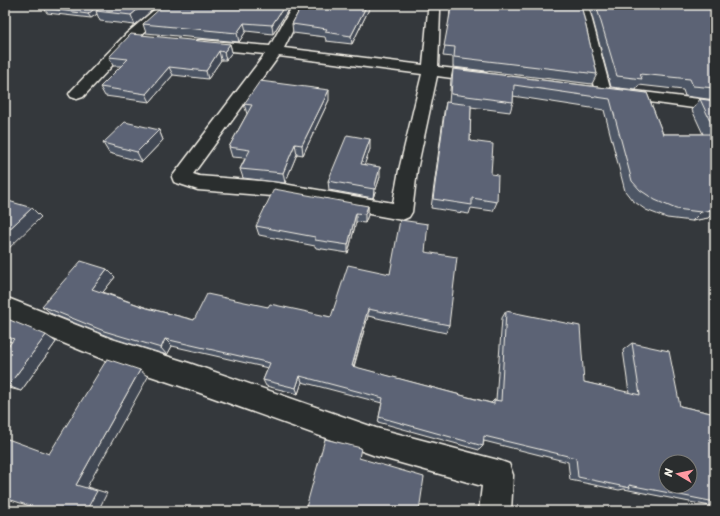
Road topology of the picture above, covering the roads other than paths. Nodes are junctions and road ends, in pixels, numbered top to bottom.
1 (168, 5) edge
2 (299, 5) edge
3 (582, 5) edge
4 (434, 11) dead end
5 (131, 37) junction
6 (154, 39) edge
7 (184, 42) edge
8 (275, 51) junction
9 (430, 71) junction
10 (493, 79) edge
11 (588, 90) edge
12 (603, 92) junction
13 (77, 94) dead end
14 (715, 106) edge
15 (5, 308) edge
16 (495, 511) edge

1 - 5 street
2 - 8 street
3 - 12 street
4 - 9 street
5 - 6 street
5 - 13 street
7 - 8 street
8 - 9 street
8 - 9 street
9 - 10 street
11 - 12 street
12 - 14 street
15 - 16 street

